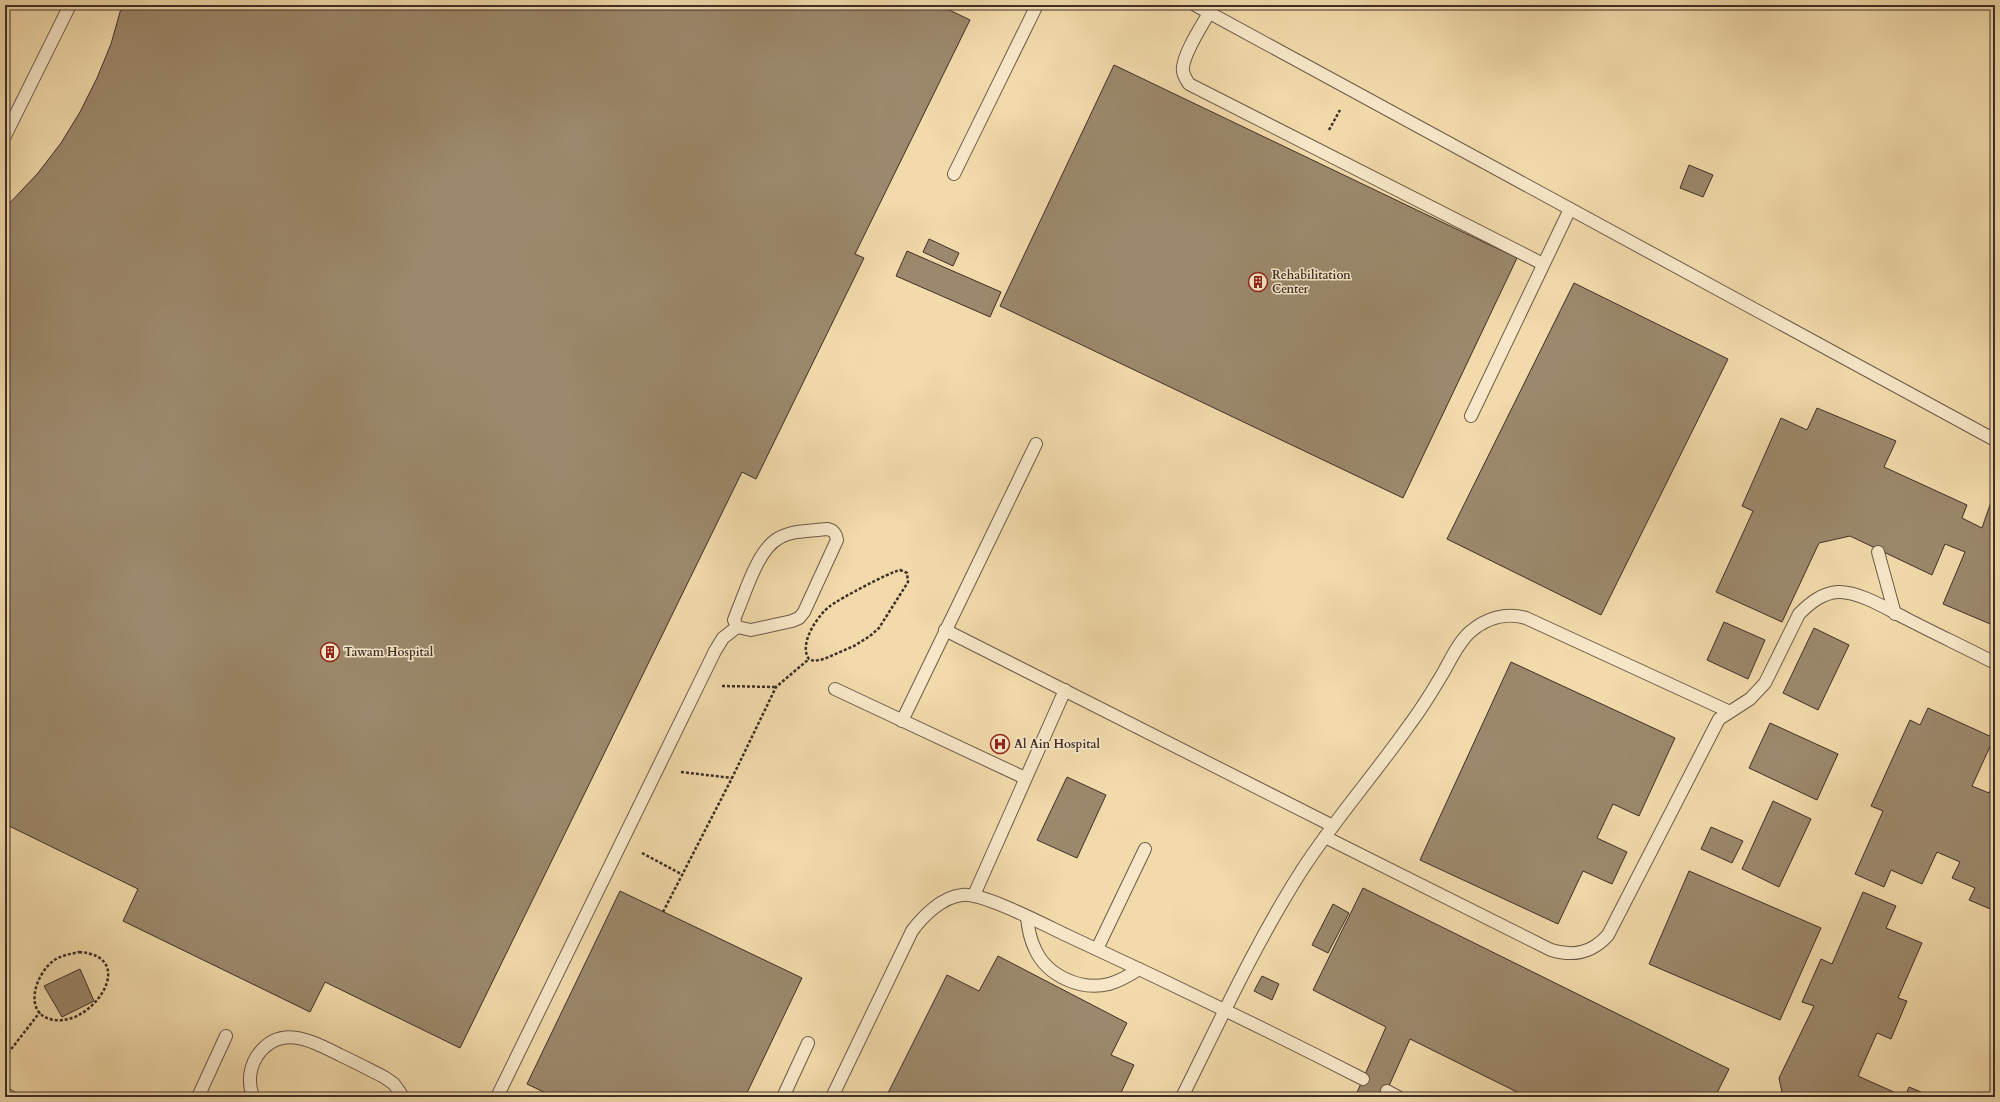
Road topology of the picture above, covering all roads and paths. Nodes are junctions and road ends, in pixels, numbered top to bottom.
1 (70, 5) edge
2 (1037, 5) edge
3 (1195, 5) edge
4 (1209, 13) junction
5 (1351, 90) junction
6 (5, 136) edge
7 (1319, 150) junction
8 (954, 174) dead end
9 (1570, 209) junction
10 (1543, 264) junction
11 (1471, 416) dead end
12 (1995, 440) edge
13 (1036, 444) dead end
14 (1878, 552) dead end
15 (1895, 614) junction
16 (737, 627) junction
17 (945, 630) junction
18 (809, 659) junction
19 (1995, 663) edge
20 (699, 685) junction
21 (776, 687) junction
22 (835, 689) dead end
23 (1065, 690) junction
24 (1728, 712) junction
25 (902, 721) junction
26 (658, 769) junction
27 (732, 778) junction
28 (1025, 778) junction
29 (1333, 826) junction
30 (1325, 837) junction
31 (622, 843) junction
32 (1145, 849) dead end
33 (683, 874) junction
34 (974, 895) junction
35 (663, 912) dead end
36 (1027, 917) junction
37 (1097, 949) junction
38 (1139, 969) junction
39 (1226, 1010) junction
40 (40, 1012) junction
41 (226, 1036) dead end
42 (808, 1043) dead end
43 (5, 1057) edge
44 (1363, 1079) dead end
45 (1387, 1091) dead end
46 (5, 1094) edge
47 (11, 1097) edge
48 (198, 1097) edge
49 (253, 1097) edge
50 (403, 1097) edge
51 (498, 1097) edge
52 (783, 1097) edge
53 (832, 1097) edge
54 (1182, 1097) edge
55 (1398, 1097) edge

1 - 6 lane
2 - 8 lane
3 - 4 lane
4 - 5 lane
4 - 7 lane
5 - 7 path
5 - 9 lane
7 - 10 lane
9 - 10 lane
9 - 12 lane
10 - 11 lane
13 - 17 lane
14 - 15 lane
15 - 19 lane
15 - 24 lane
16 - 16 lane
16 - 20 lane
17 - 23 lane
17 - 25 lane
18 - 18 path
18 - 21 path
20 - 21 path
20 - 26 lane
21 - 27 path
22 - 25 lane
23 - 28 lane
23 - 29 lane
24 - 29 lane
24 - 30 lane
25 - 28 lane
26 - 27 path
26 - 31 lane
27 - 33 path
28 - 34 lane
29 - 30 lane
30 - 39 lane
31 - 33 path
31 - 51 lane
32 - 37 lane
33 - 35 path
34 - 36 lane
34 - 53 lane
36 - 37 lane
36 - 38 lane
37 - 38 lane
38 - 39 lane
39 - 44 lane
39 - 54 lane
40 - 40 path
40 - 43 path
41 - 48 lane
42 - 52 lane
45 - 55 lane
46 - 47 lane
49 - 50 lane

